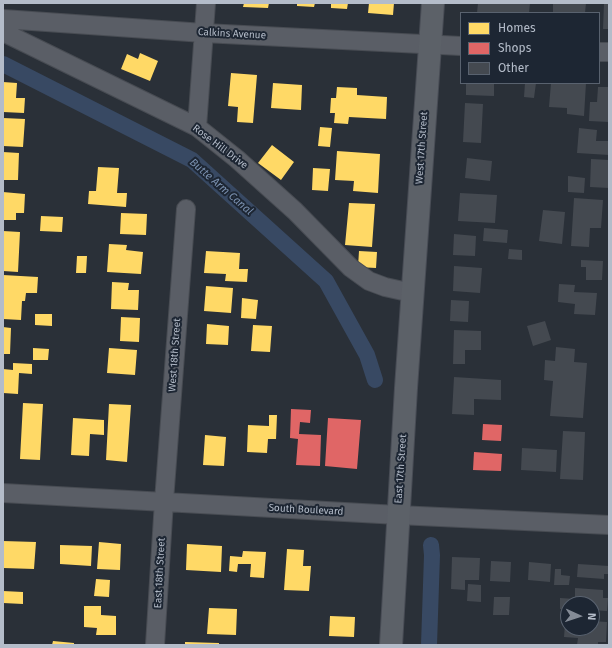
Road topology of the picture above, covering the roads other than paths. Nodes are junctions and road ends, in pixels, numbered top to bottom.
1 (206, 3) edge
2 (434, 3) edge
3 (3, 19) edge
4 (3, 32) edge
5 (204, 33) junction
6 (430, 44) junction
7 (460, 46) edge
8 (196, 127) junction
9 (186, 209) dead end
10 (412, 293) junction
11 (3, 493) edge
12 (164, 501) junction
13 (398, 515) junction
14 (609, 525) edge
15 (156, 645) edge
16 (391, 645) edge

1 - 5 street
2 - 6 main road, West 17th Street
3 - 5 street, Calkins Avenue
4 - 8 street, Rose Hill Drive
5 - 6 street, Calkins Avenue
5 - 8 street
6 - 7 street, Calkins Avenue
6 - 10 main road, West 17th Street
8 - 10 street, Rose Hill Drive
9 - 12 street, West 18th Street
10 - 13 main road, East 17th Street
11 - 12 street, South Boulevard
12 - 13 street, South Boulevard
12 - 15 street, East 18th Street
13 - 14 street, South Boulevard
13 - 16 main road, East 17th Street

